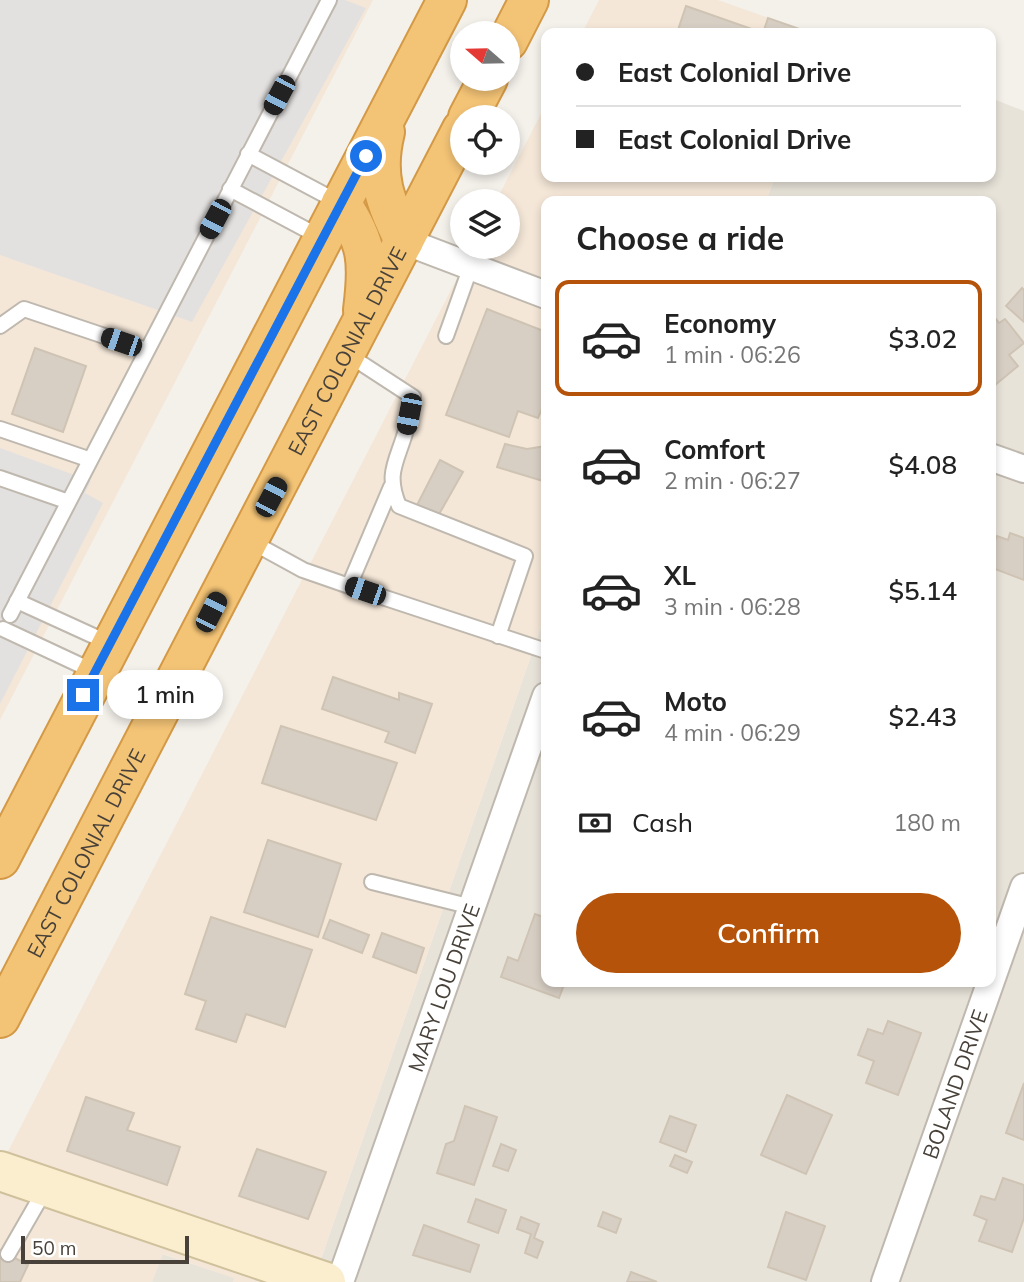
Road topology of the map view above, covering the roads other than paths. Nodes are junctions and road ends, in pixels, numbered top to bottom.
1 (447, 0) edge
2 (529, 0) edge
3 (324, 2) edge
4 (518, 21) edge
5 (390, 109) junction
6 (450, 152) edge
7 (248, 154) junction
8 (230, 189) junction
9 (341, 203) junction
10 (323, 238) junction
11 (404, 241) junction
12 (471, 266) junction
13 (541, 293) edge
14 (0, 326) edge
15 (446, 336) dead end
16 (354, 338) junction
17 (146, 350) junction
18 (0, 429) edge
19 (88, 459) junction
20 (996, 459) edge
21 (1024, 469) edge
22 (0, 478) edge
23 (391, 487) junction
24 (66, 501) junction
25 (248, 541) junction
26 (349, 586) junction
27 (17, 601) junction
28 (10, 615) dead end
29 (3, 629) dead end
30 (498, 636) junction
31 (541, 650) edge
32 (103, 658) junction
33 (541, 710) edge
34 (0, 859) edge
35 (372, 882) dead end
36 (1024, 887) edge
37 (472, 907) junction
38 (996, 967) edge
39 (989, 987) edge
40 (0, 1018) edge
41 (0, 1171) edge
42 (47, 1186) junction
43 (8, 1254) dead end
44 (326, 1282) edge
45 (340, 1282) edge
46 (885, 1282) edge

1 - 5 highway
2 - 4 highway
3 - 7 lane
5 - 9 highway
5 - 11 highway
6 - 11 highway, EAST COLONIAL DRIVE
7 - 8 lane
7 - 9 lane
8 - 10 lane
8 - 17 lane
9 - 10 highway
9 - 16 highway
10 - 32 highway
11 - 12 street
11 - 16 highway, EAST COLONIAL DRIVE
12 - 13 street
12 - 15 lane
14 - 17 lane
16 - 23 lane
16 - 25 highway, EAST COLONIAL DRIVE
17 - 19 lane
18 - 19 lane
19 - 24 lane
20 - 21 street
22 - 24 lane
23 - 26 lane
23 - 30 lane
24 - 27 lane
25 - 26 lane
25 - 40 highway, EAST COLONIAL DRIVE
26 - 30 lane
27 - 28 lane
27 - 32 lane
29 - 32 lane
30 - 31 lane
32 - 34 highway
33 - 37 street, MARY LOU DRIVE
35 - 37 lane
36 - 38 street, BOLAND DRIVE
37 - 45 street, MARY LOU DRIVE
39 - 46 street, BOLAND DRIVE
41 - 42 street
42 - 43 lane
42 - 44 street

